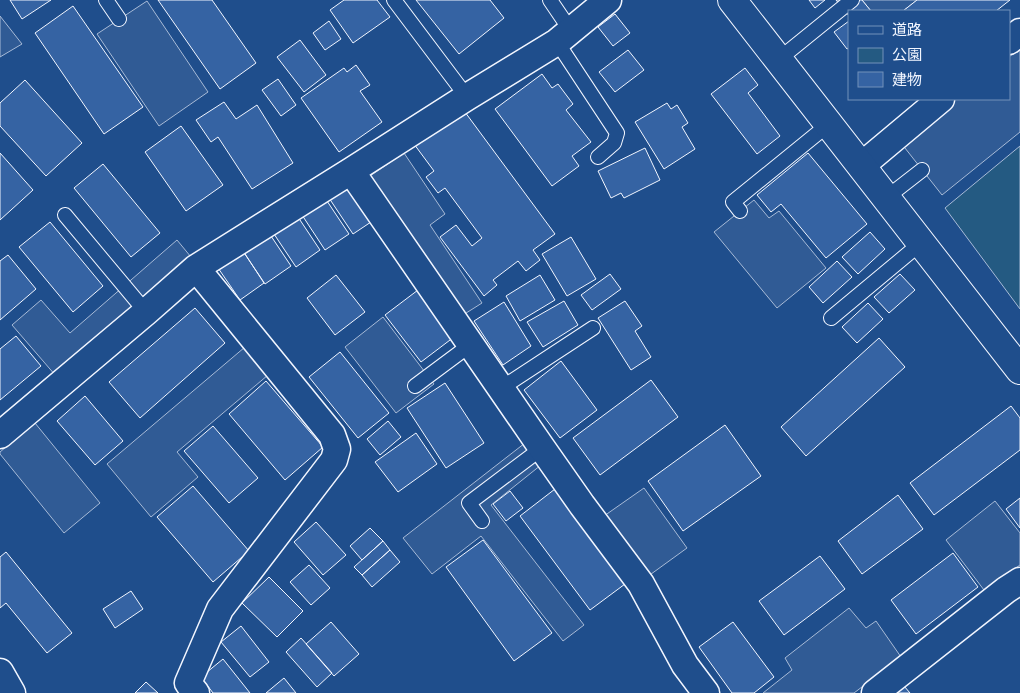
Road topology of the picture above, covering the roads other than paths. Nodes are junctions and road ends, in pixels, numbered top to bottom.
1 (106, 0) edge
2 (394, 0) edge
3 (550, 0) edge
4 (608, 0) edge
5 (732, 0) edge
6 (852, 0) edge
7 (119, 19) dead end
8 (1020, 32) edge
9 (564, 37) junction
10 (1010, 40) edge
11 (778, 60) junction
12 (467, 97) junction
13 (940, 100) edge
14 (829, 124) junction
15 (598, 157) dead end
16 (861, 166) junction
17 (922, 170) dead end
18 (351, 172) junction
19 (886, 198) junction
20 (740, 211) dead end
21 (65, 215) dead end
22 (921, 243) junction
23 (196, 268) junction
24 (146, 312) junction
25 (831, 318) dead end
26 (593, 328) dead end
27 (470, 345) junction
28 (1020, 370) edge
29 (415, 386) dead end
30 (500, 388) junction
31 (0, 435) edge
32 (542, 448) junction
33 (482, 521) dead end
34 (1020, 581) edge
35 (0, 672) edge
36 (12, 693) edge
37 (196, 693) edge
38 (706, 693) edge
39 (875, 693) edge

1 - 7 lane
2 - 12 lane
3 - 9 lane
4 - 9 street
5 - 11 street
6 - 11 lane
8 - 10 street
9 - 12 street
9 - 15 lane
11 - 14 street
12 - 18 street
13 - 16 street
14 - 16 street
14 - 20 lane
16 - 19 street
17 - 19 lane
18 - 23 street
18 - 27 street
19 - 22 street
21 - 24 lane
22 - 25 lane
22 - 28 street
23 - 24 street
23 - 37 street
24 - 31 street
26 - 30 lane
27 - 29 lane
27 - 30 street
30 - 32 street
32 - 33 lane
32 - 38 street
34 - 39 street
35 - 36 street

